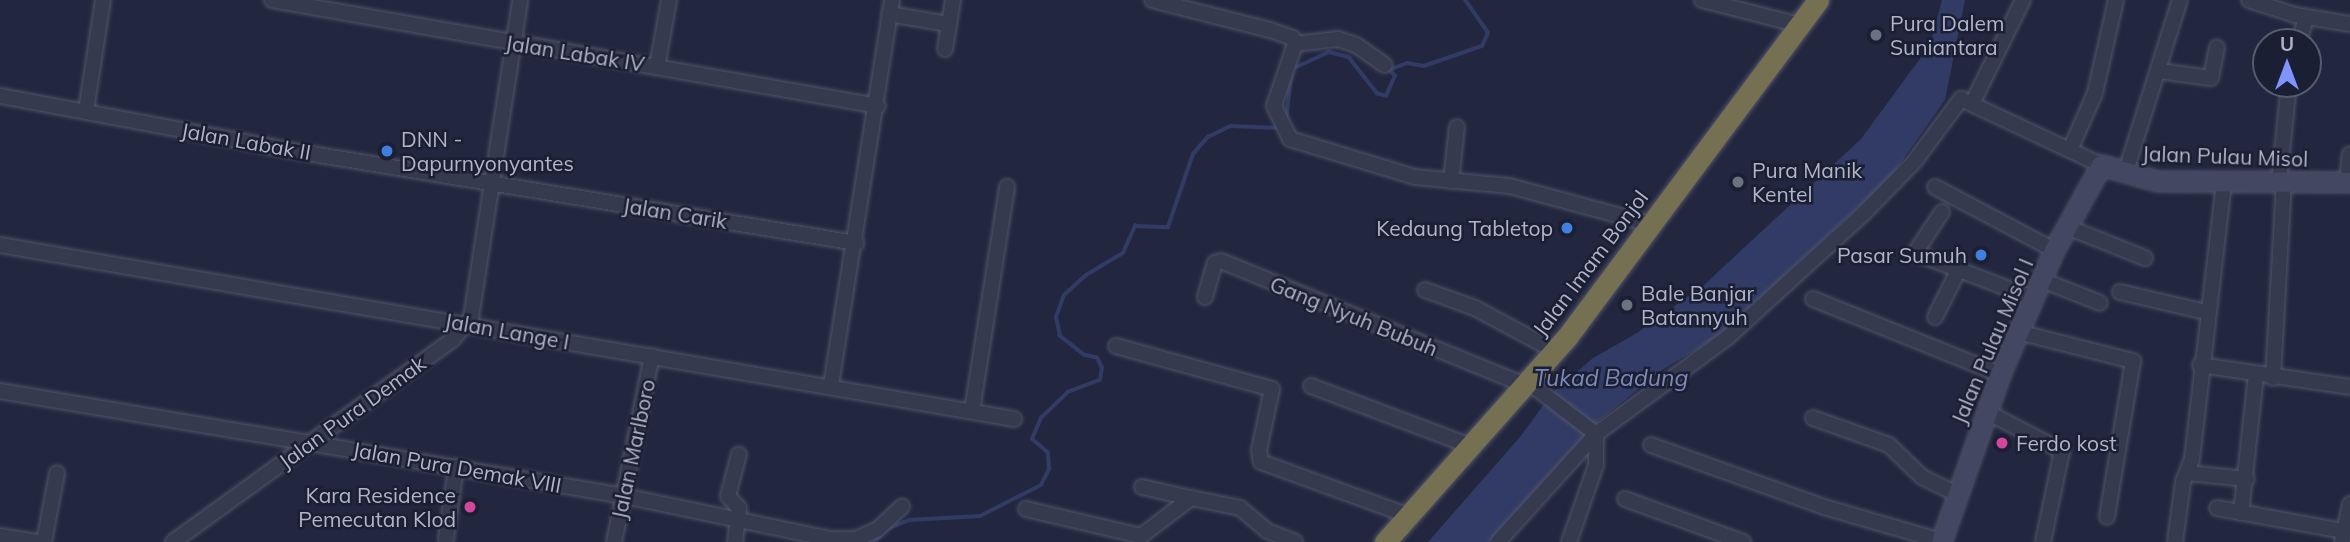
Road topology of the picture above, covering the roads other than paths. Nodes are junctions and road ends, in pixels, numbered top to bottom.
1 (103, 0) edge
2 (272, 0) edge
3 (520, 0) edge
4 (669, 0) edge
5 (953, 0) edge
6 (1152, 0) edge
7 (1702, 0) edge
8 (1818, 0) edge
9 (2023, 0) edge
10 (2116, 0) edge
11 (2180, 0) edge
12 (2249, 0) edge
13 (890, 7) edge
14 (2306, 17) junction
15 (948, 24) junction
16 (2350, 24) edge
17 (1800, 25) junction
18 (2303, 28) edge
19 (514, 43) junction
20 (1295, 44) junction
21 (2217, 48) dead end
22 (945, 49) dead end
23 (1385, 65) dead end
24 (657, 67) junction
25 (2159, 71) junction
26 (0, 96) edge
27 (2288, 98) edge
28 (1966, 102) junction
29 (878, 106) junction
30 (86, 110) junction
31 (1457, 127) dead end
32 (2070, 150) junction
33 (2350, 154) edge
34 (2101, 165) junction
35 (2124, 174) junction
36 (1451, 181) junction
37 (2224, 181) junction
38 (494, 182) junction
39 (2282, 182) junction
40 (2348, 182) edge
41 (1007, 187) dead end
42 (1935, 187) dead end
43 (1942, 212) dead end
44 (1650, 224) junction
45 (2067, 227) junction
46 (856, 243) junction
47 (0, 245) edge
48 (2054, 250) junction
49 (2145, 258) dead end
50 (1959, 269) junction
51 (2038, 288) junction
52 (1425, 290) dead end
53 (2120, 292) dead end
54 (1205, 296) dead end
55 (1813, 299) dead end
56 (2100, 303) dead end
57 (2206, 312) junction
58 (1935, 317) dead end
59 (468, 324) junction
60 (2018, 332) junction
61 (1116, 346) dead end
62 (1555, 351) junction
63 (652, 356) junction
64 (2200, 365) junction
65 (2000, 374) junction
66 (2256, 376) junction
67 (2273, 378) junction
68 (831, 385) junction
69 (1311, 386) dead end
70 (1532, 386) junction
71 (2350, 387) edge
72 (0, 391) edge
73 (972, 411) junction
74 (1985, 411) junction
75 (1813, 418) dead end
76 (1014, 419) dead end
77 (1593, 432) junction
78 (310, 442) junction
79 (1468, 445) junction
80 (1651, 445) dead end
81 (738, 454) dead end
82 (456, 467) junction
83 (57, 473) dead end
84 (2187, 473) junction
85 (2247, 480) junction
86 (1142, 487) dead end
87 (1957, 494) junction
88 (624, 496) junction
89 (1191, 499) junction
90 (1625, 499) dead end
91 (2350, 504) edge
92 (902, 507) dead end
93 (2217, 508) dead end
94 (1026, 509) dead end
95 (2241, 513) junction
96 (1409, 516) junction
97 (2107, 517) dead end
98 (738, 518) junction
99 (0, 536) edge
100 (2343, 536) edge
101 (446, 539) dead end
102 (1941, 541) edge
103 (36, 542) edge
104 (44, 542) edge
105 (173, 542) edge
106 (614, 542) edge
107 (735, 542) edge
108 (1295, 542) edge
109 (1385, 542) edge
110 (1498, 542) edge
111 (1569, 542) edge
112 (1742, 542) edge
113 (2043, 542) edge
114 (2175, 542) edge

1 - 30 street
2 - 19 street, Jalan Labak IV
3 - 19 street
4 - 24 street
5 - 15 street
6 - 20 street
7 - 17 street
8 - 17 highway, Jalan Imam Bonjol
9 - 28 street
10 - 32 street
11 - 25 street
12 - 14 street
13 - 15 street
13 - 29 street
14 - 16 street
14 - 18 street
15 - 22 street
17 - 44 highway, Jalan Imam Bonjol
19 - 24 street, Jalan Labak IV
19 - 38 street
20 - 23 street
20 - 36 street
21 - 25 street
24 - 29 street, Jalan Labak IV
25 - 35 street
26 - 30 street, Jalan Labak II
27 - 39 street
28 - 32 street
28 - 77 street
29 - 46 street
30 - 38 street, Jalan Labak II
31 - 36 street
32 - 34 street
33 - 40 street
34 - 35 street, Jalan Pulau Misol
34 - 45 street, Jalan Pulau Misol I
35 - 37 street, Jalan Pulau Misol
36 - 44 street
37 - 39 street, Jalan Pulau Misol
37 - 57 street
38 - 46 street, Jalan Carik
38 - 59 street
39 - 40 street, Jalan Pulau Misol
39 - 67 street
41 - 73 street
42 - 48 street
43 - 50 street
44 - 62 highway, Jalan Imam Bonjol
45 - 48 street, Jalan Pulau Misol I
45 - 49 street
46 - 68 street
47 - 59 street, Jalan Lange I
48 - 51 street, Jalan Pulau Misol I
50 - 51 street
50 - 58 street
51 - 56 street
51 - 60 street, Jalan Pulau Misol I
52 - 62 street
53 - 57 street
54 - 70 street, Gang Nyuh Bubuh
55 - 65 street
57 - 64 street
59 - 63 street, Jalan Lange I
59 - 78 street, Jalan Pura Demak
60 - 65 street, Jalan Pulau Misol I
60 - 97 street
61 - 96 street
62 - 70 highway, Jalan Imam Bonjol
63 - 68 street, Jalan Lange I
63 - 88 street, Jalan Marlboro
64 - 66 street
64 - 84 street
65 - 74 street, Jalan Pulau Misol I
66 - 67 street
66 - 85 street
67 - 71 street
68 - 73 street, Jalan Lange I
69 - 79 street
70 - 77 street
70 - 79 highway, Jalan Imam Bonjol
72 - 78 street, Jalan Pura Demak VIII
73 - 76 street, Jalan Lange I
74 - 87 street, Jalan Pulau Misol I
74 - 113 street
75 - 87 street
77 - 110 street
77 - 111 street
78 - 82 street, Jalan Pura Demak VIII
78 - 105 street, Jalan Pura Demak
79 - 96 highway, Jalan Imam Bonjol
80 - 102 street
81 - 98 street
82 - 88 street, Jalan Pura Demak VIII
82 - 101 street
83 - 104 street
84 - 85 street
84 - 114 street
85 - 95 street
86 - 89 street
87 - 102 street, Jalan Pulau Misol I
88 - 98 street, Jalan Pura Demak VIII
88 - 106 street, Jalan Marlboro
89 - 94 street
89 - 108 street
90 - 112 street
91 - 100 street
92 - 98 street, Jalan Pura Demak VIII
93 - 95 street
95 - 100 street
96 - 109 highway, Jalan Imam Bonjol
98 - 107 street
99 - 103 street

